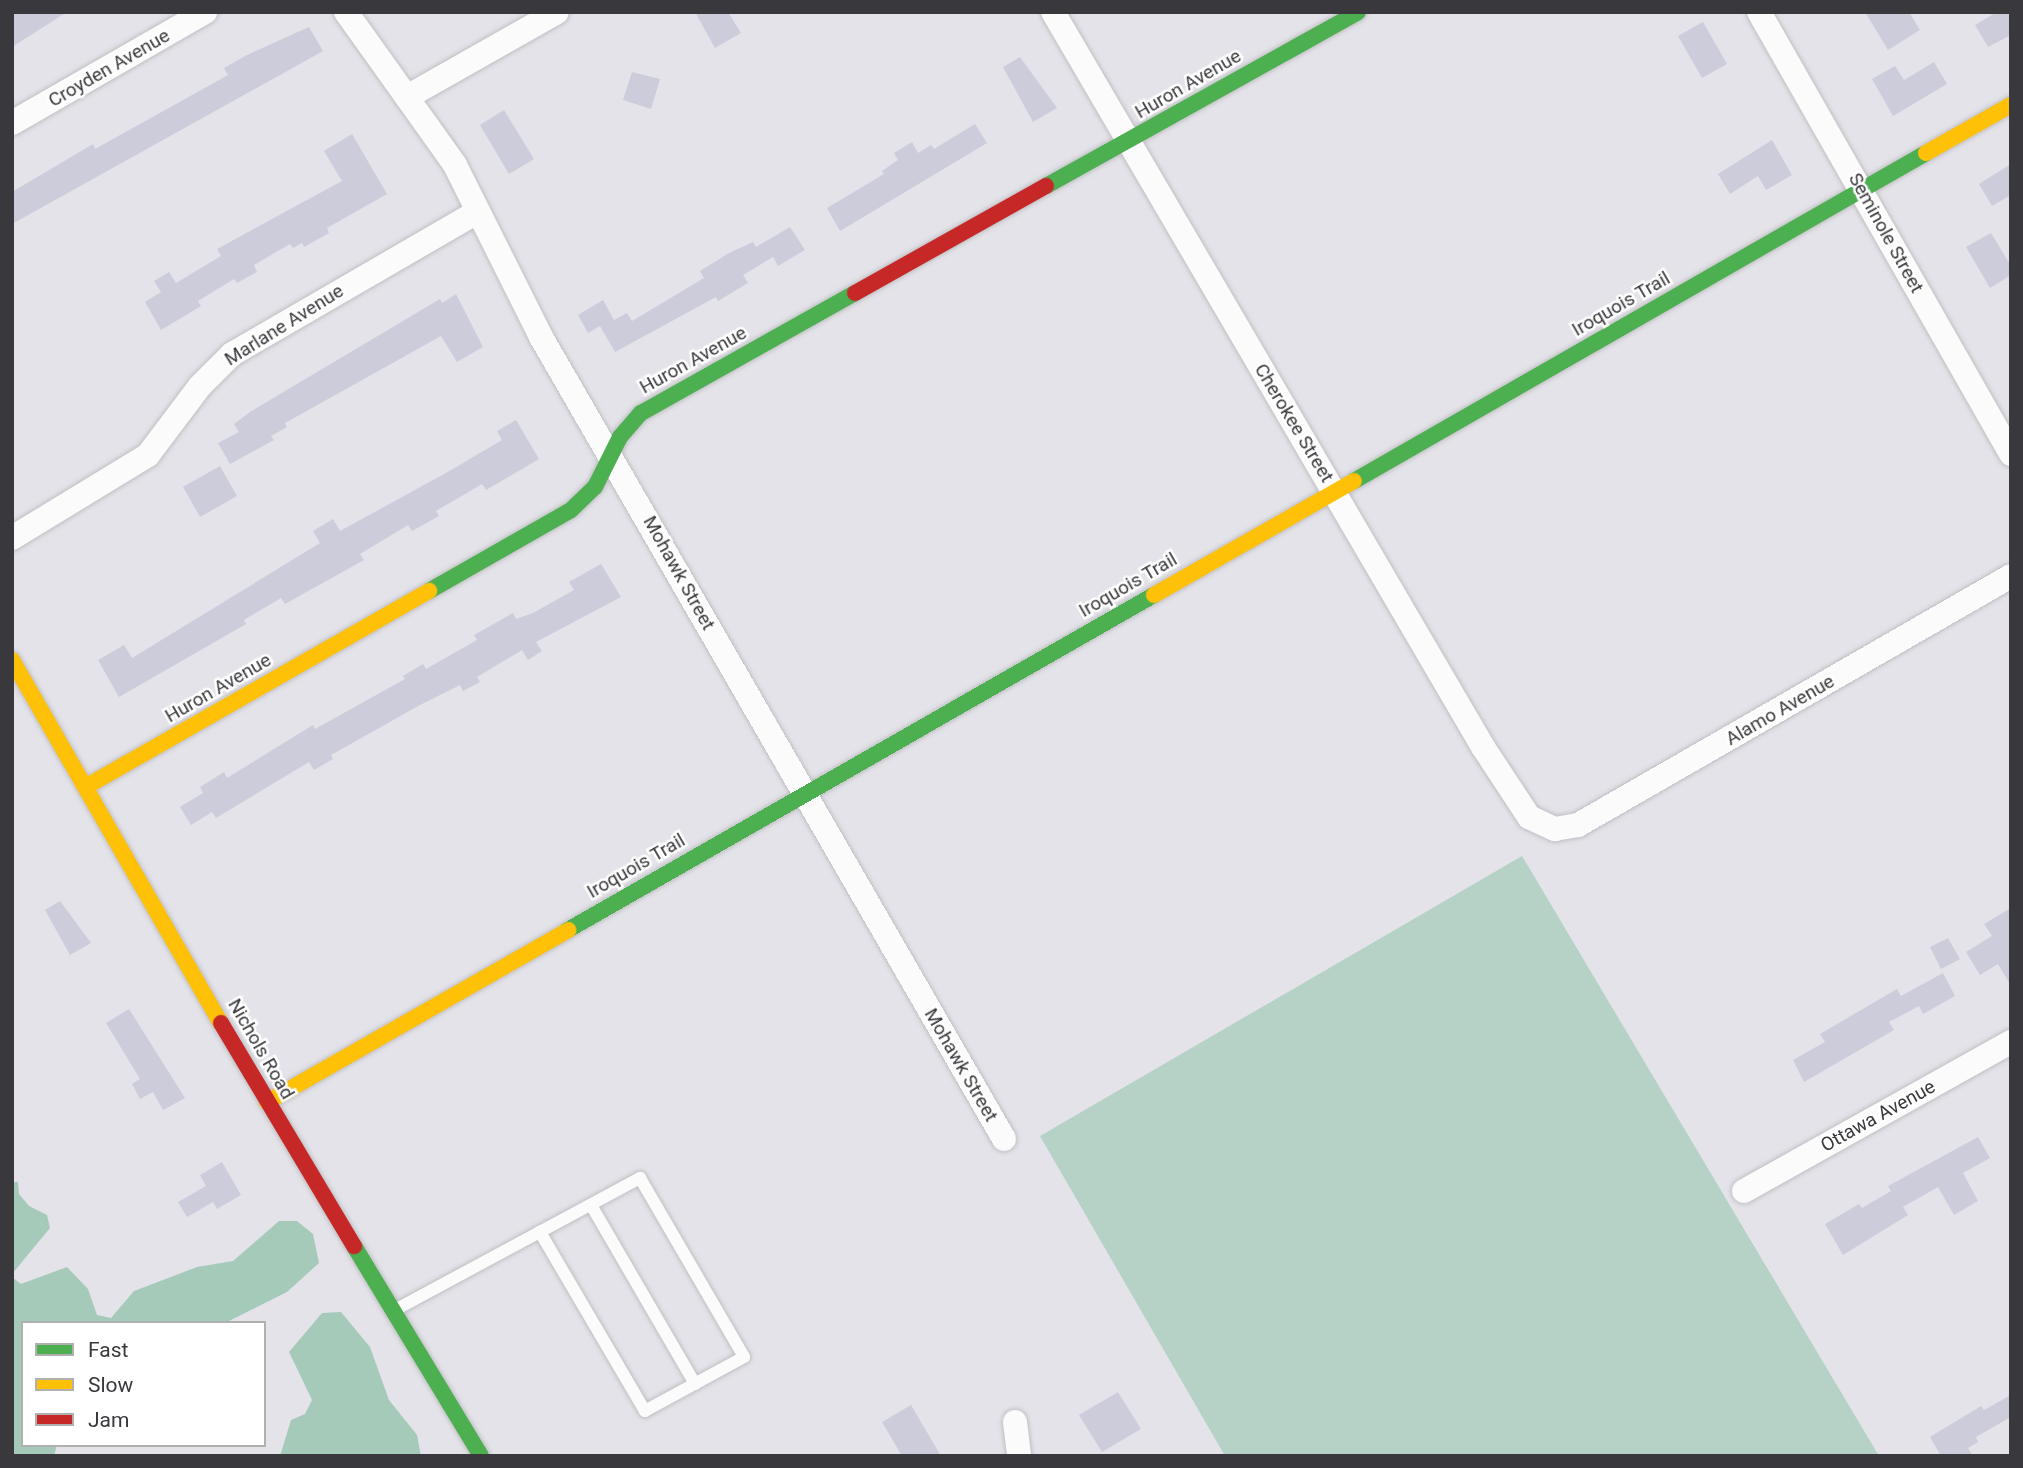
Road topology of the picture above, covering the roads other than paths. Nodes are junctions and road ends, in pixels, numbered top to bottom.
1 (205, 12) edge
2 (346, 12) edge
3 (557, 12) edge
4 (1053, 12) edge
5 (1358, 12) edge
6 (1759, 12) edge
7 (407, 97) junction
8 (2011, 105) edge
9 (12, 123) edge
10 (1128, 143) junction
11 (1862, 190) junction
12 (477, 212) junction
13 (612, 454) junction
14 (2011, 454) edge
15 (1334, 491) junction
16 (12, 538) edge
17 (2011, 576) edge
18 (12, 660) edge
19 (87, 786) junction
20 (803, 794) junction
21 (1545, 825) joint
22 (2011, 1042) edge
23 (267, 1102) junction
24 (1004, 1139) dead end
25 (1744, 1191) dead end
26 (591, 1205) junction
27 (540, 1232) junction
28 (393, 1311) junction
29 (695, 1384) junction
30 (1015, 1422) dead end
31 (481, 1456) edge
32 (1019, 1456) edge

1 - 9 street, Croyden Avenue
2 - 7 street, Mohawk Street
3 - 7 street
4 - 10 street, Cherokee Street
5 - 10 street, Huron Avenue
6 - 11 street, Seminole Street
7 - 12 street, Mohawk Street
8 - 11 street, Iroquois Trail
10 - 13 street, Huron Avenue
10 - 15 street, Cherokee Street
11 - 14 street, Seminole Street
11 - 15 street, Iroquois Trail
12 - 13 street, Mohawk Street
12 - 16 street, Marlane Avenue
13 - 19 street, Huron Avenue
13 - 20 street, Mohawk Street
15 - 20 street, Iroquois Trail
15 - 21 street, Cherokee Street
17 - 21 street, Alamo Avenue
18 - 19 street, Nichols Road
19 - 23 street, Nichols Road
20 - 23 street, Iroquois Trail
20 - 24 street, Mohawk Street
22 - 25 street, Ottawa Avenue
23 - 28 street, Nichols Road
26 - 27 lane
26 - 29 lane
26 - 29 lane
27 - 28 lane
27 - 29 lane
28 - 31 street, Nichols Road
30 - 32 street

